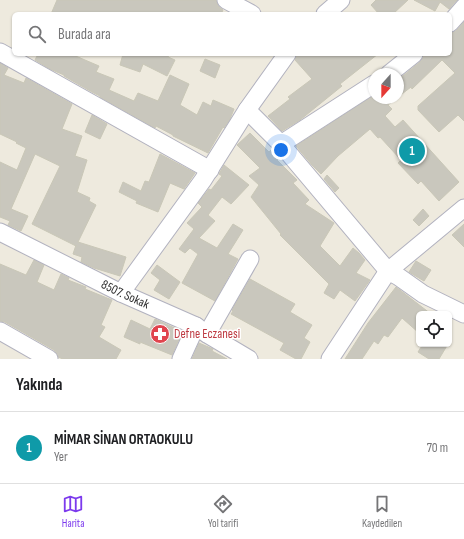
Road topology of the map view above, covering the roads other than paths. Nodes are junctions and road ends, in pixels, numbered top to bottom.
1 (226, 0) edge
2 (341, 0) edge
3 (464, 7) edge
4 (248, 12) edge
5 (327, 12) edge
6 (452, 21) edge
7 (0, 52) edge
8 (286, 56) edge
9 (412, 56) edge
10 (396, 68) edge
11 (368, 88) edge
12 (247, 110) junction
13 (281, 144) junction
14 (210, 170) junction
15 (464, 208) edge
16 (0, 232) edge
17 (250, 259) dead end
18 (388, 271) junction
19 (121, 293) junction
20 (464, 314) edge
21 (202, 330) junction
22 (0, 331) edge
23 (49, 359) edge
24 (181, 359) edge
25 (249, 359) edge
26 (330, 359) edge

1 - 4 street
2 - 5 street
3 - 6 street
7 - 14 street
8 - 12 street
9 - 10 street
11 - 13 street
12 - 13 street
12 - 14 street
13 - 18 street
14 - 19 street
15 - 18 street
16 - 19 street, 8507. Sokak
17 - 21 street
18 - 20 street
18 - 26 street
19 - 21 street, 8507. Sokak
21 - 24 street
21 - 25 street, 8507. Sokak
22 - 23 street

